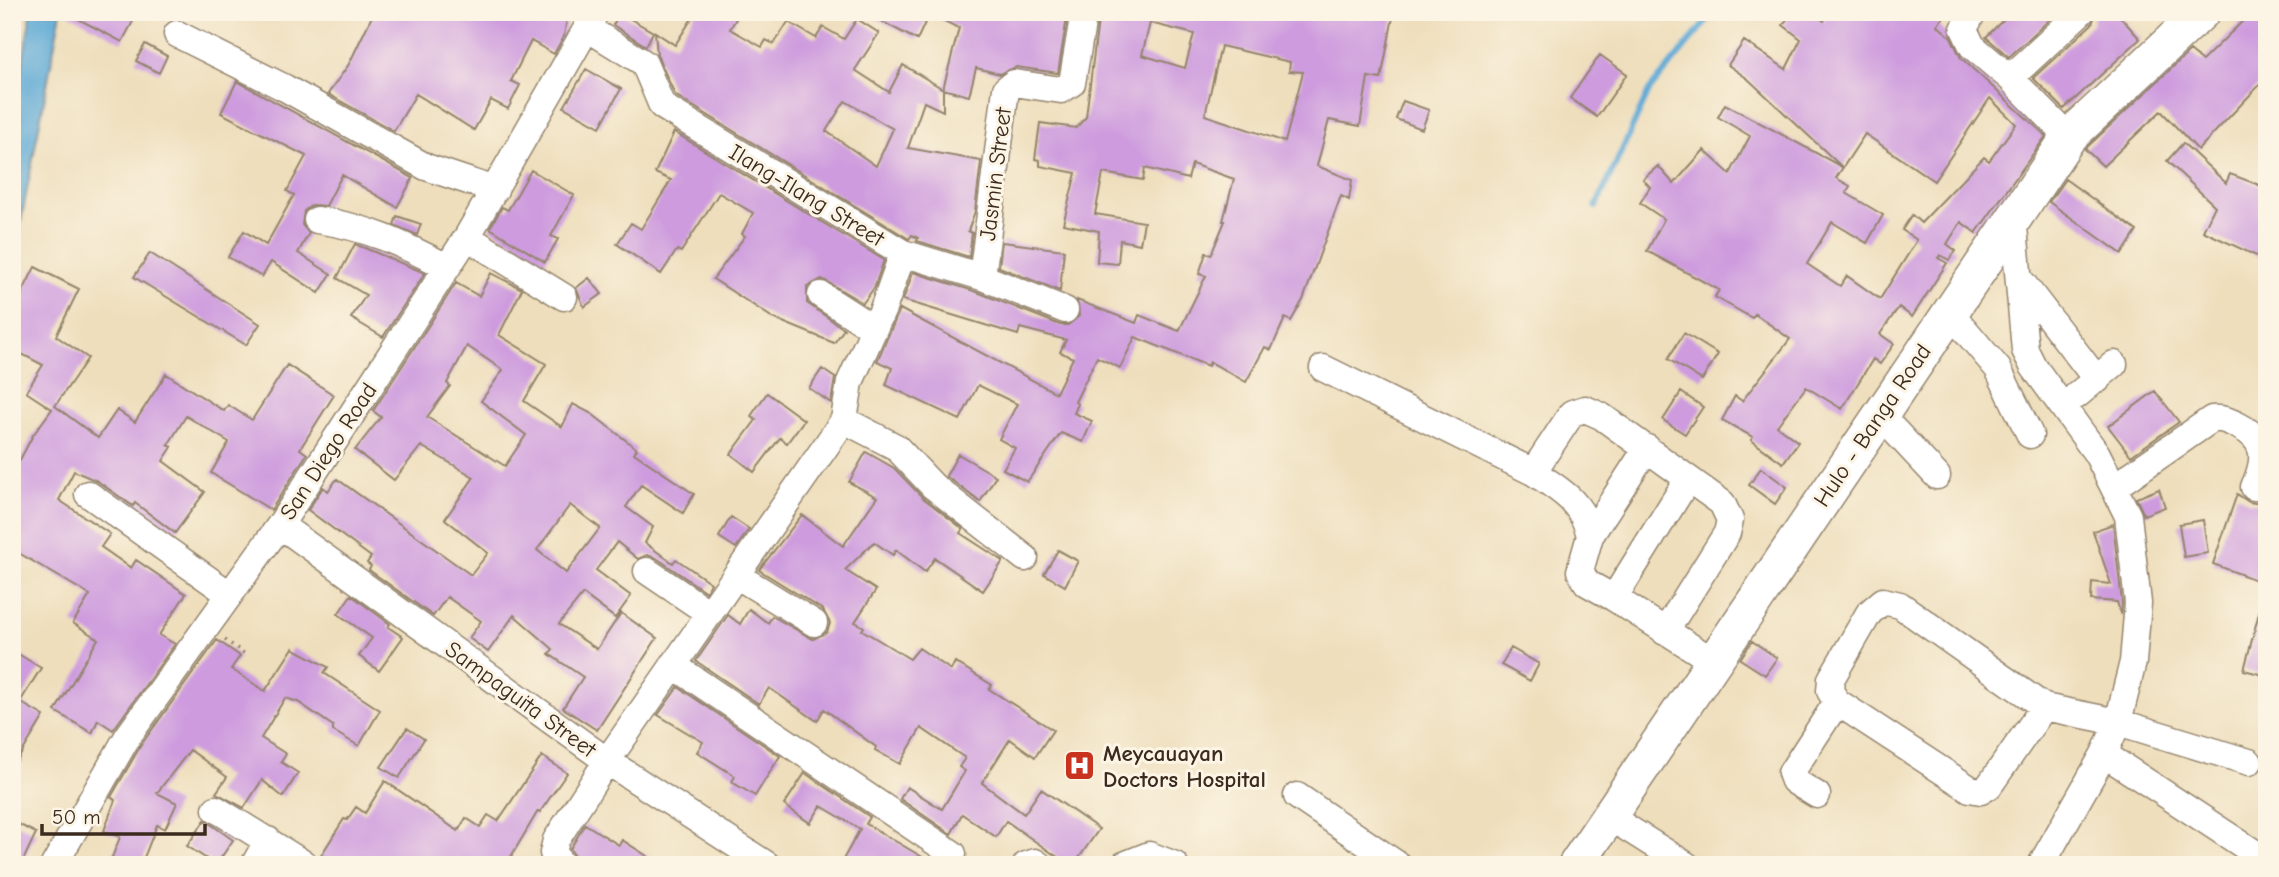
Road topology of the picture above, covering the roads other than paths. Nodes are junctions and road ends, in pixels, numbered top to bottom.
1 (1084, 12) edge
2 (2081, 12) edge
3 (2202, 12) edge
4 (592, 20) edge
5 (1969, 21) edge
6 (177, 34) dead end
7 (2010, 78) junction
8 (2069, 137) junction
9 (495, 190) junction
10 (2013, 216) junction
11 (317, 220) dead end
12 (467, 237) junction
13 (903, 253) junction
14 (447, 267) junction
15 (982, 277) junction
16 (2021, 281) junction
17 (821, 295) dead end
18 (564, 297) dead end
19 (1065, 310) dead end
20 (1949, 311) junction
21 (874, 329) junction
22 (1323, 368) dead end
23 (2076, 396) dead end
24 (1880, 414) junction
25 (844, 420) junction
26 (2030, 435) dead end
27 (1647, 448) junction
28 (1533, 472) junction
29 (1937, 476) dead end
30 (1688, 479) junction
31 (2114, 487) junction
32 (2254, 487) dead end
33 (88, 494) dead end
34 (280, 524) junction
35 (1590, 536) junction
36 (1026, 558) dead end
37 (647, 571) dead end
38 (736, 575) junction
39 (229, 594) junction
40 (1614, 598) junction
41 (709, 613) junction
42 (814, 623) dead end
43 (1665, 632) junction
44 (1713, 661) junction
45 (673, 665) junction
46 (1837, 702) junction
47 (2044, 707) junction
48 (2118, 722) junction
49 (2104, 754) junction
50 (607, 761) junction
51 (2249, 762) dead end
52 (1817, 795) dead end
53 (1297, 796) dead end
54 (216, 809) dead end
55 (1608, 816) junction
56 (268, 840) junction
57 (953, 854) dead end
58 (2267, 861) edge
59 (54, 865) edge
60 (254, 865) edge
61 (306, 865) edge
62 (562, 865) edge
63 (767, 865) edge
64 (1026, 865) edge
65 (1039, 865) edge
66 (1124, 865) edge
67 (1175, 865) edge
68 (1398, 865) edge
69 (1576, 865) edge
70 (1686, 865) edge
71 (2040, 865) edge

1 - 15 street, Jasmin Street
2 - 7 street
3 - 8 main road, Hulo - Banga Road
4 - 9 street, San Diego Road
4 - 13 street, Ilang-Ilang Street
5 - 7 street
6 - 9 street
7 - 8 street
8 - 10 main road, Hulo - Banga Road
9 - 12 street, San Diego Road
10 - 16 street
10 - 20 main road, Hulo - Banga Road
11 - 14 street
12 - 14 street, San Diego Road
12 - 18 street
13 - 15 street, Ilang-Ilang Street
13 - 21 street
14 - 34 street, San Diego Road
15 - 19 street, Ilang-Ilang Street
16 - 23 street
16 - 31 street
17 - 21 street
20 - 24 main road, Hulo - Banga Road
20 - 26 street
21 - 25 street
22 - 28 street
24 - 29 street
24 - 44 main road, Hulo - Banga Road
25 - 36 street
25 - 38 street
27 - 28 street
27 - 30 street
27 - 35 street
28 - 35 street
30 - 40 street
30 - 43 street
31 - 32 street
31 - 48 street
33 - 39 street
34 - 39 street, San Diego Road
34 - 50 street, Sampaguita Street
35 - 40 street
37 - 41 street
38 - 41 street
38 - 42 street
39 - 59 street, San Diego Road
40 - 43 street
41 - 45 street
43 - 44 street
44 - 55 main road, Hulo - Banga Road
45 - 50 street
45 - 57 street
46 - 47 street
46 - 47 street
46 - 52 street
47 - 48 street
48 - 49 street
48 - 51 street
49 - 58 street
49 - 71 street
50 - 62 street
50 - 63 street, Sampaguita Street
53 - 68 street
54 - 56 street
55 - 69 main road, Hulo - Banga Road
55 - 70 street
56 - 60 street
56 - 61 street
64 - 65 street
66 - 67 street

